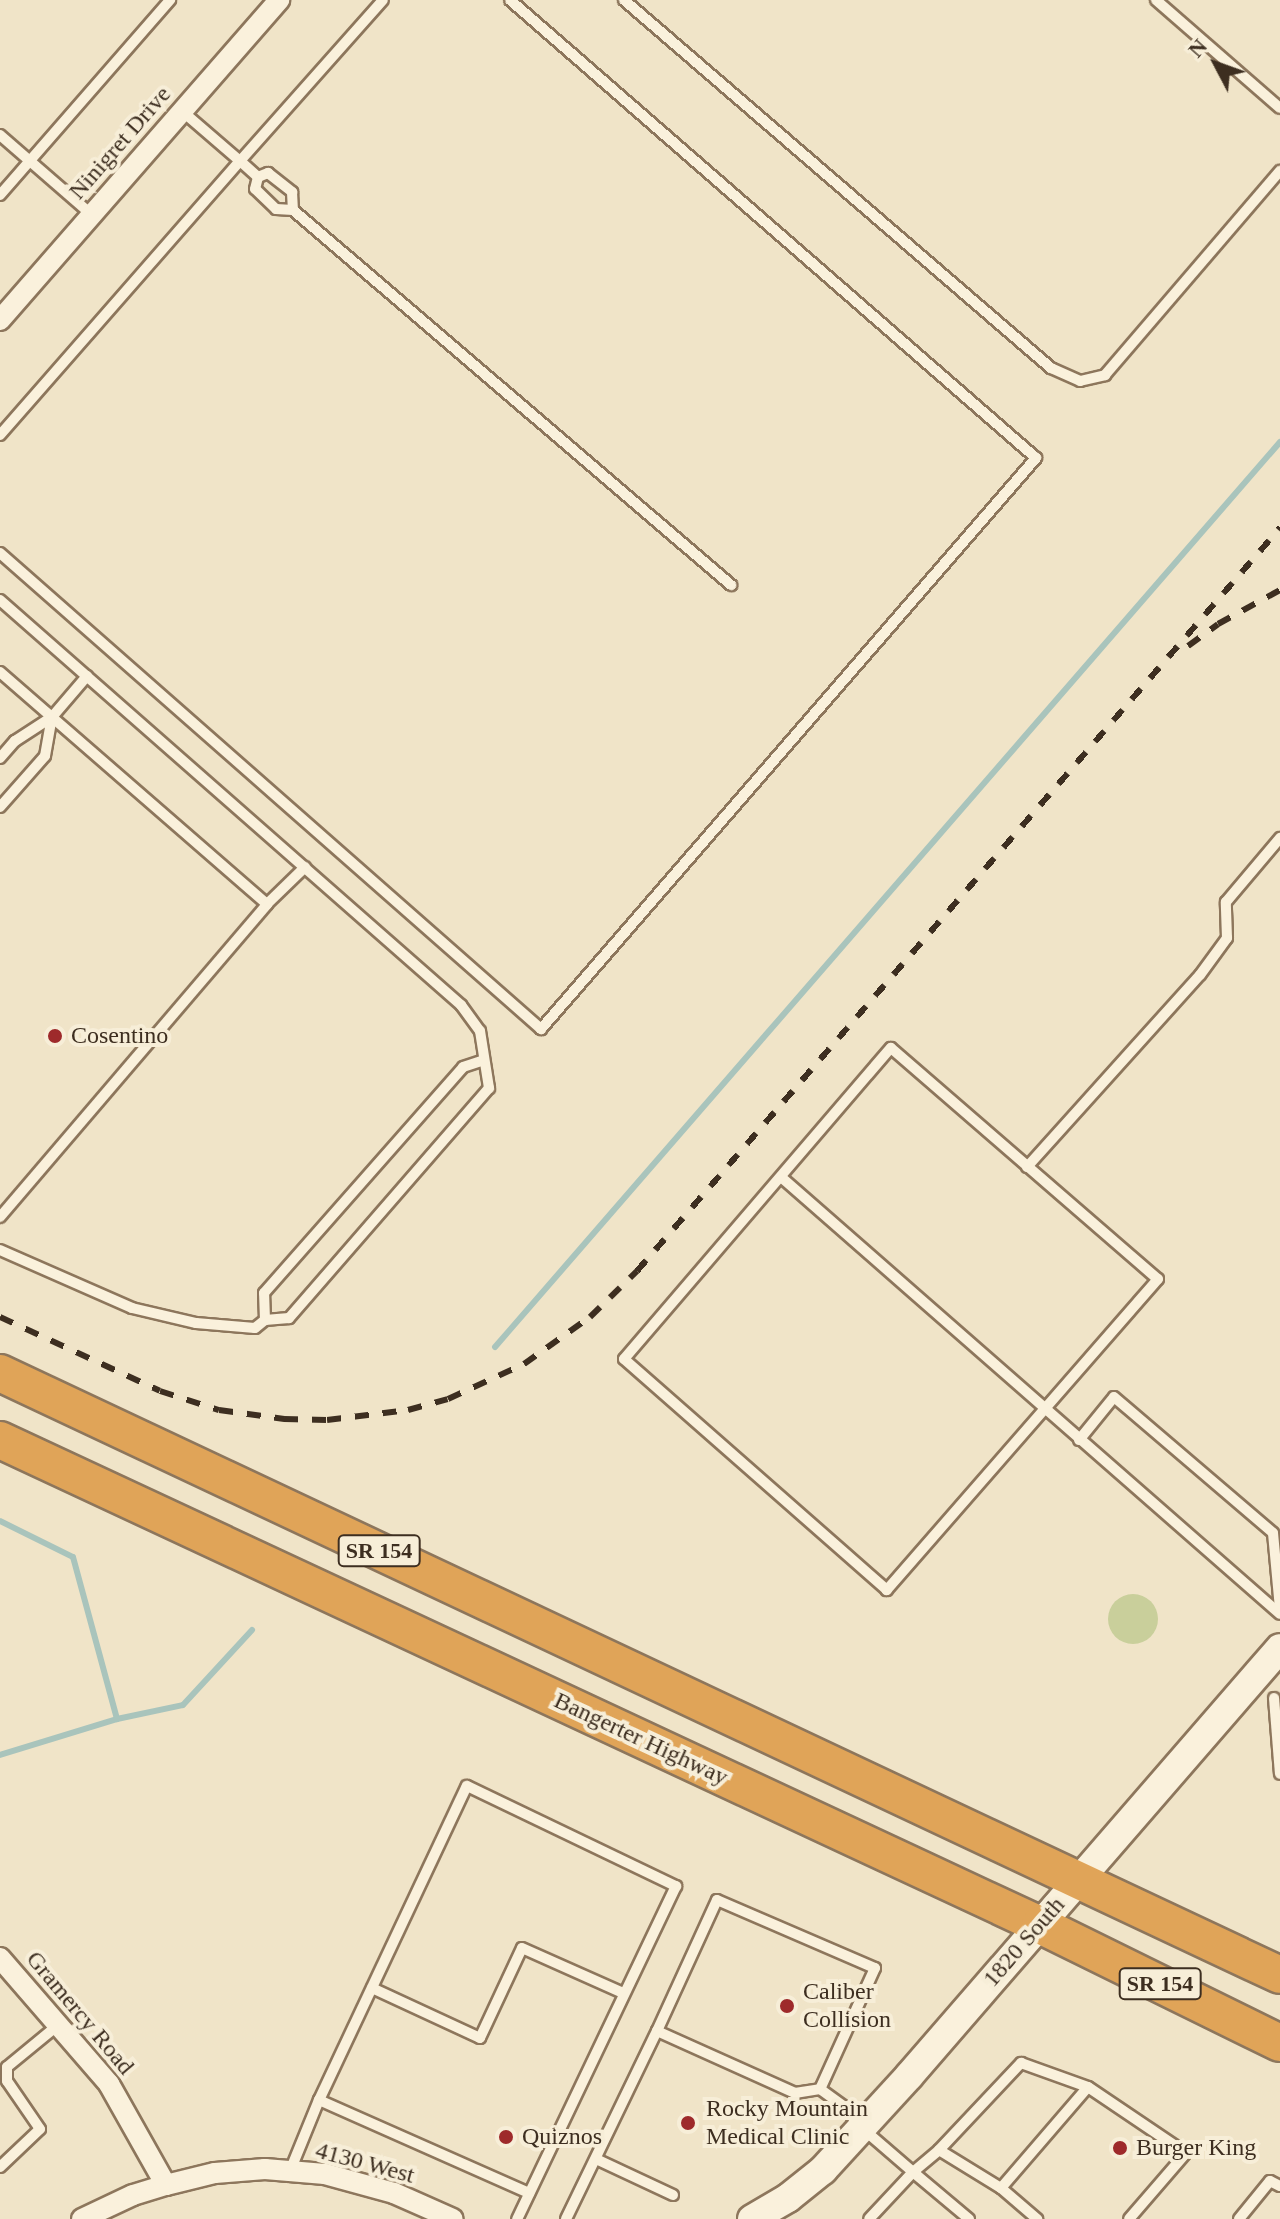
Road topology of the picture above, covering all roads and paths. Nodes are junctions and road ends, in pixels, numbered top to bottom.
1 (170, 0) edge
2 (279, 0) edge
3 (383, 0) edge
4 (510, 0) edge
5 (624, 0) edge
6 (1156, 0) edge
7 (1280, 108) edge
8 (182, 111) junction
9 (0, 135) edge
10 (30, 161) junction
11 (240, 161) junction
12 (1280, 171) edge
13 (258, 177) junction
14 (0, 195) edge
15 (293, 210) junction
16 (92, 215) junction
17 (0, 320) edge
18 (0, 435) edge
19 (0, 553) edge
20 (731, 585) dead end
21 (0, 600) edge
22 (0, 672) edge
23 (87, 676) junction
24 (52, 717) junction
25 (0, 758) edge
26 (0, 807) edge
27 (1280, 838) edge
28 (305, 867) junction
29 (267, 904) junction
30 (482, 1061) junction
31 (1027, 1167) junction
32 (781, 1177) junction
33 (0, 1217) edge
34 (0, 1250) edge
35 (265, 1320) junction
36 (0, 1373) edge
37 (1044, 1409) junction
38 (0, 1440) edge
39 (1079, 1440) junction
40 (1280, 1608) edge
41 (1280, 1614) edge
42 (1280, 1648) edge
43 (1252, 1680) junction
44 (1277, 1701) edge
45 (1280, 1774) edge
46 (1077, 1880) junction
47 (1040, 1925) junction
48 (0, 1958) edge
49 (1280, 1975) edge
50 (372, 1988) junction
51 (623, 1993) junction
52 (58, 2025) junction
53 (657, 2031) junction
54 (1280, 2043) edge
55 (1088, 2087) junction
56 (820, 2089) junction
57 (319, 2100) junction
58 (862, 2128) junction
59 (939, 2150) junction
60 (596, 2159) junction
61 (0, 2167) edge
62 (823, 2170) junction
63 (290, 2171) junction
64 (913, 2172) junction
65 (166, 2185) junction
66 (1280, 2186) edge
67 (1001, 2188) junction
68 (529, 2193) junction
69 (673, 2195) dead end
70 (82, 2219) edge
71 (453, 2219) edge
72 (517, 2219) edge
73 (566, 2219) edge
74 (752, 2219) edge
75 (795, 2219) edge
76 (869, 2219) edge
77 (969, 2219) edge
78 (1037, 2219) edge
79 (1129, 2219) edge
80 (1239, 2219) edge

1 - 10 lane
2 - 8 street, Ninigret Drive
3 - 11 lane
4 - 19 lane
5 - 12 lane
6 - 7 lane
8 - 11 lane
8 - 16 street, Ninigret Drive
9 - 10 lane
10 - 14 lane
10 - 16 lane
11 - 13 lane
11 - 18 lane
13 - 15 lane
13 - 15 lane
15 - 20 lane
16 - 17 street, Ninigret Drive
21 - 23 lane
22 - 24 lane
23 - 24 lane
23 - 28 lane
24 - 25 lane
24 - 26 lane
24 - 29 lane
27 - 31 lane
28 - 29 lane
28 - 30 lane
29 - 33 lane
30 - 35 lane
30 - 35 lane
31 - 32 lane
31 - 37 lane
32 - 37 lane
32 - 37 lane
34 - 35 lane
36 - 46 highway, SR 154
37 - 39 lane
38 - 47 highway, Bangerter Highway / SR 154
39 - 40 lane
39 - 41 lane
42 - 43 street, 1820 South
43 - 44 lane
43 - 46 street, 1820 South
44 - 45 lane
46 - 47 street, 1820 South
46 - 49 highway, SR 154
47 - 54 highway, Bangerter Highway / SR 154
47 - 58 street, 1820 South
48 - 52 street, Gramercy Road
50 - 51 lane
50 - 51 lane
50 - 57 lane
51 - 68 lane
52 - 61 lane
52 - 65 street, Gramercy Road
53 - 56 lane
53 - 56 lane
53 - 60 lane
55 - 59 lane
55 - 67 lane
55 - 79 lane
56 - 58 lane
57 - 63 lane
57 - 68 lane
58 - 62 street, 1820 South
58 - 64 lane
59 - 64 lane
59 - 67 lane
60 - 69 lane
60 - 73 lane
62 - 74 street, 1820 South
62 - 75 street
63 - 65 street, 4130 West
63 - 71 street, 4130 West
64 - 76 lane
64 - 77 lane
65 - 70 street, 4130 West
66 - 80 lane
67 - 78 lane
68 - 72 lane

